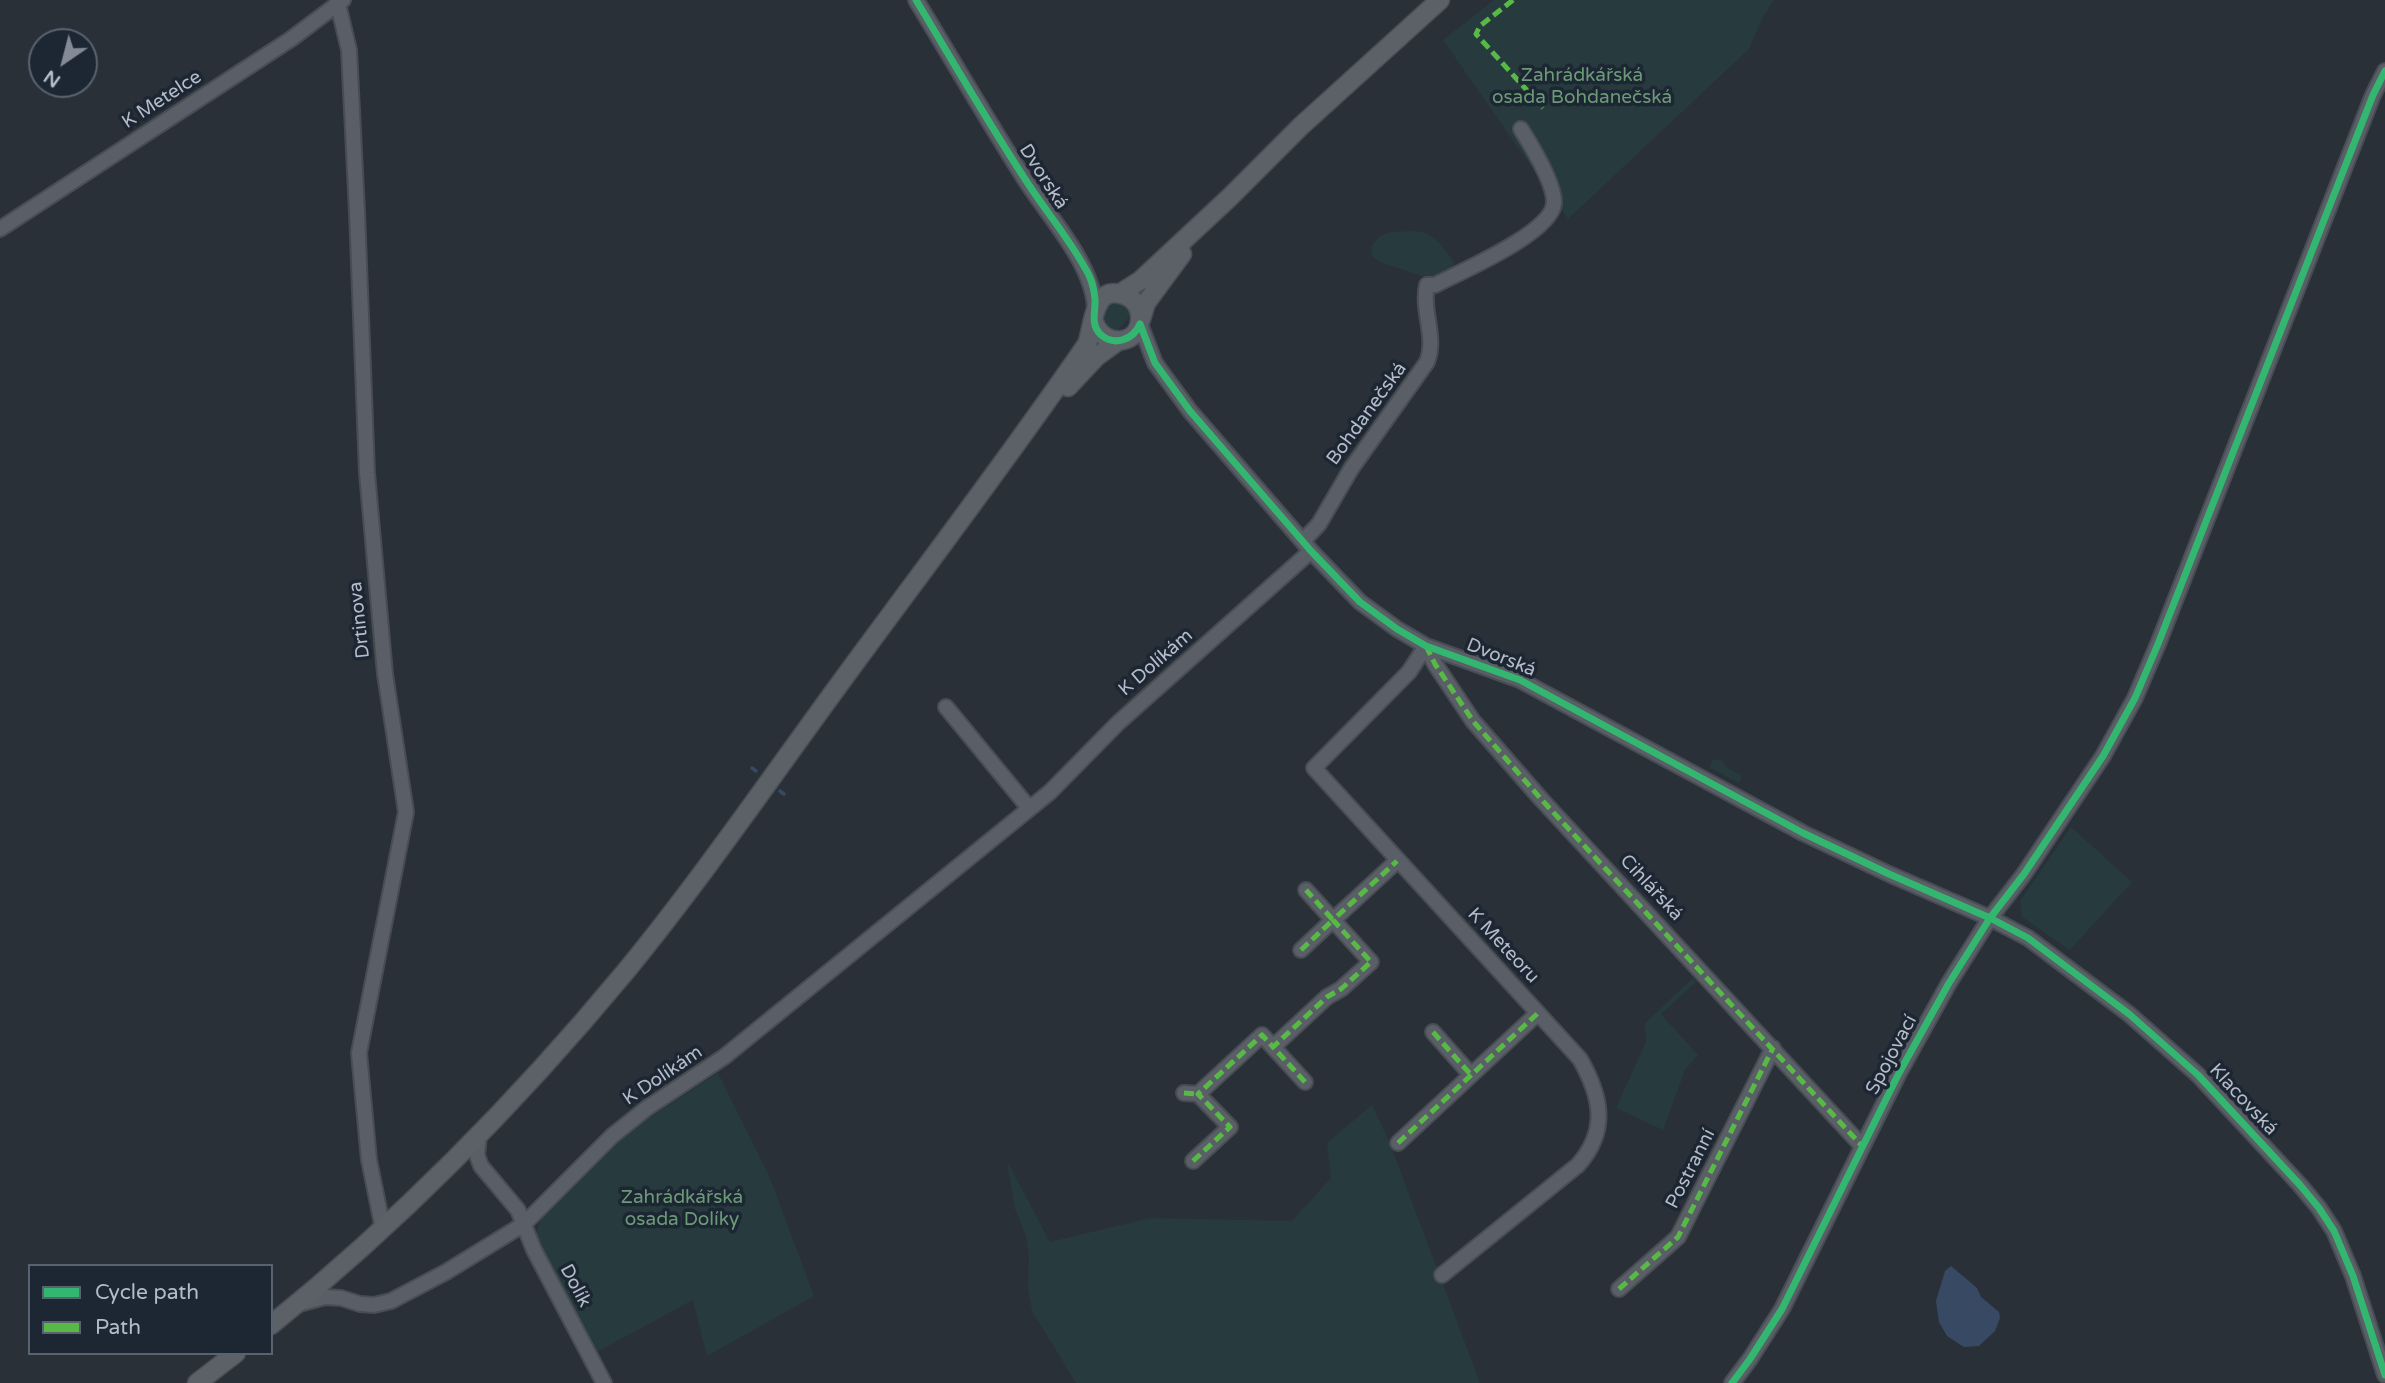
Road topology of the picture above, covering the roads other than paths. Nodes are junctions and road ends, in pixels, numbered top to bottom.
1 (916, 0) edge
2 (340, 1) edge
3 (1436, 3) edge
4 (2385, 71) edge
5 (1521, 128) dead end
6 (1221, 205) junction
7 (0, 229) edge
8 (1085, 267) junction
9 (1118, 294) junction
10 (1095, 314) junction
11 (1140, 322) junction
12 (1120, 341) junction
13 (1156, 363) junction
14 (1025, 434) junction
15 (1307, 546) junction
16 (1426, 646) junction
17 (946, 707) dead end
18 (1030, 808) junction
19 (1397, 861) junction
20 (1306, 890) dead end
21 (1990, 918) junction
22 (1333, 920) junction
23 (1301, 950) dead end
24 (1538, 1013) junction
25 (1433, 1032) dead end
26 (1273, 1047) junction
27 (1773, 1048) junction
28 (1472, 1074) junction
29 (1305, 1082) dead end
30 (480, 1135) junction
31 (1398, 1143) dead end
32 (1862, 1146) junction
33 (1193, 1161) dead end
34 (524, 1224) junction
35 (383, 1230) junction
36 (1443, 1275) dead end
37 (1619, 1289) dead end
38 (294, 1307) junction
39 (273, 1323) edge
40 (233, 1355) edge
41 (2385, 1375) edge
42 (197, 1383) edge
43 (604, 1383) edge
44 (1732, 1383) edge

1 - 8 street, Dvorská
2 - 7 street, K Metelce
2 - 35 street, Drtinova
3 - 6 main road
4 - 21 street, Spojovací
5 - 15 street, Bohdanečská
6 - 9 main road
6 - 11 main road
8 - 9 street, Dvorská
8 - 10 street, Dvorská
9 - 10 main road
9 - 11 main road, Dvorská
10 - 12 main road, Dvorská
10 - 14 main road
11 - 12 main road
11 - 13 street, Dvorská
12 - 13 street, Dvorská
12 - 14 main road
13 - 15 street, Dvorská
14 - 30 main road
15 - 16 street, Dvorská
15 - 18 street, K Dolíkám
16 - 19 street, K Meteoru
16 - 21 street, Dvorská
16 - 27 street, Cihlářská
17 - 18 street
18 - 34 street, K Dolíkám
19 - 22 street
19 - 24 street, K Meteoru
20 - 22 street
21 - 32 street, Spojovací
21 - 41 street, Klacovská
22 - 23 street
22 - 26 street
24 - 28 street
24 - 36 street, K Meteoru
25 - 28 street
26 - 29 street
26 - 33 street
27 - 32 street, Cihlářská
27 - 37 street, Postranní
28 - 31 street
30 - 34 street, Dolík
30 - 35 main road
32 - 44 street, Spojovací
34 - 38 street, K Dolíkám
34 - 43 street, Dolík
35 - 38 main road
38 - 39 main road
40 - 42 main road

